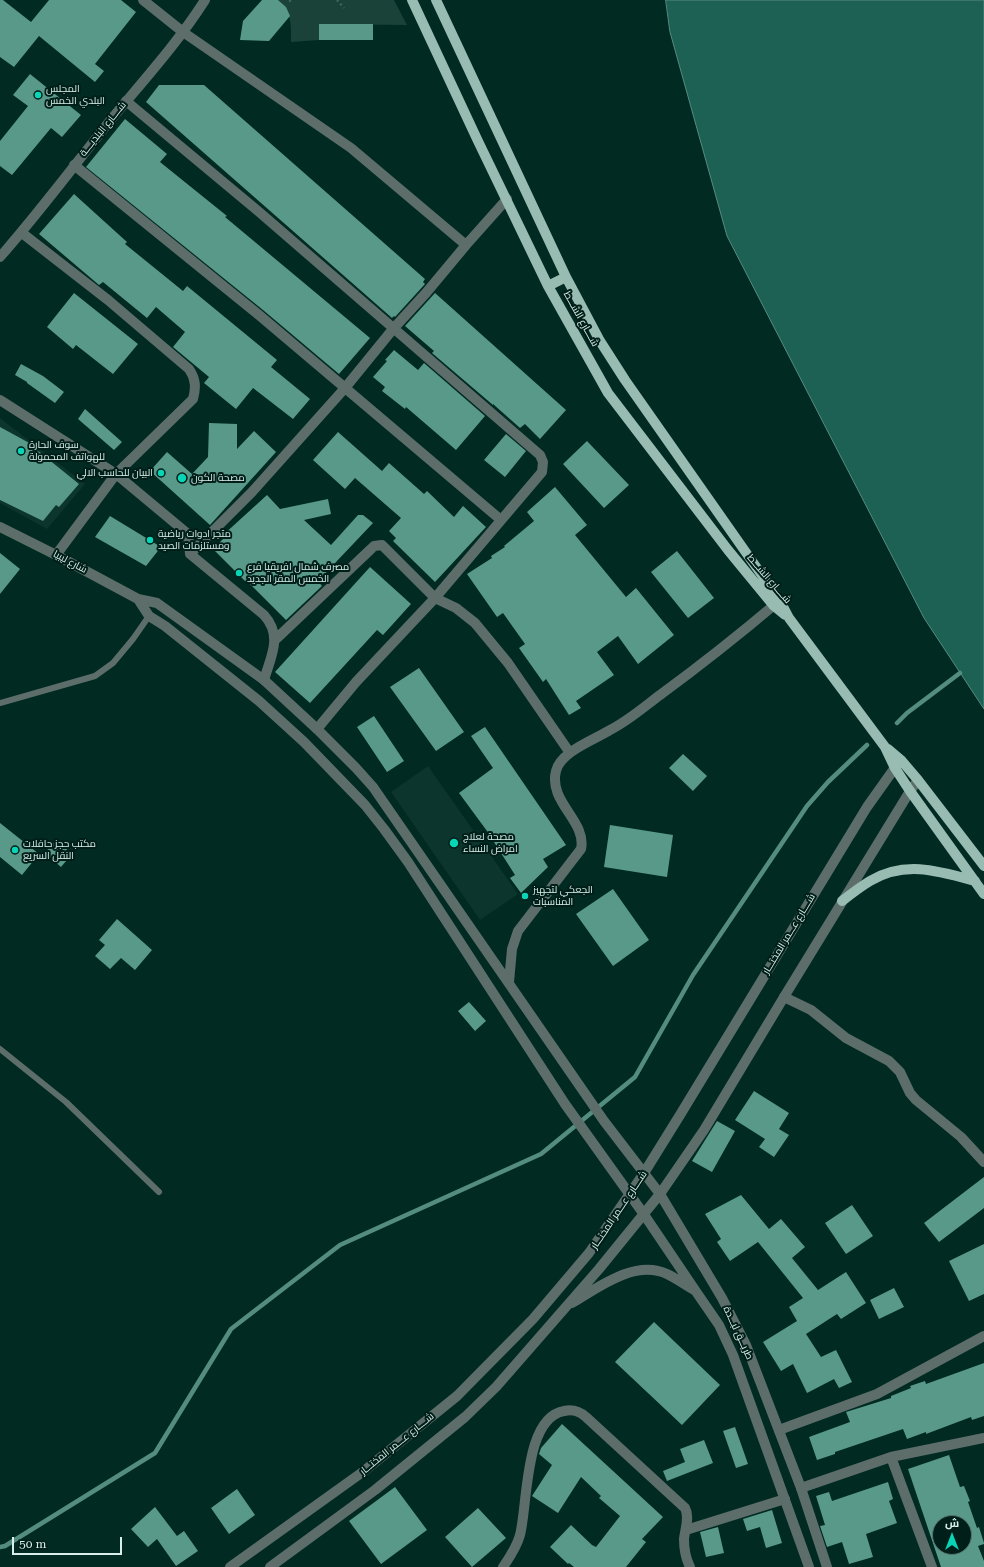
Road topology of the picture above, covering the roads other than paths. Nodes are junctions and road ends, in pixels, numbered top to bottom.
1 (143, 0) edge
2 (205, 0) edge
3 (412, 0) edge
4 (436, 0) edge
5 (183, 32) junction
6 (126, 101) junction
7 (74, 165) junction
8 (507, 199) junction
9 (22, 233) junction
10 (466, 245) junction
11 (0, 257) edge
12 (566, 277) junction
13 (548, 286) junction
14 (393, 329) junction
15 (345, 388) junction
16 (0, 400) edge
17 (116, 474) junction
18 (501, 520) junction
19 (1, 529) edge
20 (190, 554) junction
21 (56, 555) junction
22 (435, 598) junction
23 (138, 599) junction
24 (158, 603) junction
25 (777, 603) junction
26 (149, 616) junction
27 (276, 639) junction
28 (264, 680) junction
29 (0, 703) edge
30 (317, 729) junction
31 (570, 753) junction
32 (898, 764) junction
33 (918, 780) junction
34 (910, 791) junction
35 (984, 866) edge
36 (975, 881) junction
37 (984, 894) edge
38 (842, 901) junction
39 (509, 982) junction
40 (784, 997) junction
41 (0, 1049) edge
42 (984, 1162) edge
43 (644, 1173) junction
44 (159, 1192) dead end
45 (629, 1193) junction
46 (660, 1194) junction
47 (643, 1213) junction
48 (697, 1293) junction
49 (566, 1307) junction
50 (984, 1336) edge
51 (779, 1430) junction
52 (984, 1438) edge
53 (891, 1457) junction
54 (802, 1488) junction
55 (785, 1498) junction
56 (686, 1530) junction
57 (230, 1567) edge
58 (270, 1567) edge
59 (502, 1567) edge
60 (690, 1567) edge
61 (809, 1567) edge
62 (827, 1567) edge
63 (932, 1567) edge

1 - 5 street
2 - 5 street, شــــارع البلديــــة
3 - 8 main road, شــــارع الشـــط
4 - 12 main road, شــــارع الشـــط
5 - 6 street, شــــارع البلديــــة
5 - 10 street
6 - 7 street, شــــارع البلديــــة
6 - 14 street
7 - 9 street, شــــارع البلديــــة
7 - 15 street
8 - 10 street
8 - 13 main road, شــــارع الشـــط
9 - 11 street, شــــارع البلديــــة
9 - 17 street
10 - 14 street
12 - 13 main road
12 - 25 main road, شــــارع الشـــط
13 - 25 main road, شــــارع الشـــط
14 - 15 street
14 - 18 street
15 - 18 street
15 - 20 street
16 - 17 street
17 - 20 street
17 - 21 street
18 - 22 street
19 - 21 street, شارع ليبيا
20 - 27 street
21 - 23 street, شارع ليبيا
22 - 27 street
22 - 30 street
22 - 31 street
23 - 24 street
23 - 26 street
24 - 26 street
24 - 28 street, طريـــق لبـــدة
25 - 31 street
25 - 32 main road, شــــارع الشـــط
26 - 29 lane
26 - 45 street, طريـــق لبـــدة
27 - 28 street
28 - 30 street, طريـــق لبـــدة
30 - 39 street, طريـــق لبـــدة
31 - 39 street
32 - 33 main road
32 - 34 main road
32 - 43 street, شــــارع عـــمر المختـــار
33 - 34 street, شــــارع عـــمر المختـــار
33 - 35 main road
34 - 36 main road
34 - 38 street, شــــارع عـــمر المختـــار
36 - 37 main road
36 - 38 main road
38 - 40 street, شــــارع عـــمر المختـــار
39 - 43 street, طريـــق لبـــدة
40 - 42 street
40 - 46 street, شــــارع عـــمر المختـــار
41 - 44 lane
43 - 45 street, شــــارع عـــمر المختـــار
43 - 46 street, طريـــق لبـــدة
45 - 47 street, طريـــق لبـــدة
45 - 57 street, شــــارع عـــمر المختـــار
46 - 47 street, شــــارع عـــمر المختـــار
46 - 51 street, طريـــق لبـــدة
47 - 48 street, طريـــق لبـــدة
47 - 49 street, شــــارع عـــمر المختـــار
48 - 49 street
48 - 55 street, طريـــق لبـــدة
49 - 58 street, شــــارع عـــمر المختـــار
50 - 51 street
51 - 54 street, طريـــق لبـــدة
52 - 53 street
53 - 54 street
53 - 63 street
54 - 62 street, طريـــق لبـــدة
55 - 56 street
55 - 61 street, طريـــق لبـــدة
56 - 59 street
56 - 60 street

